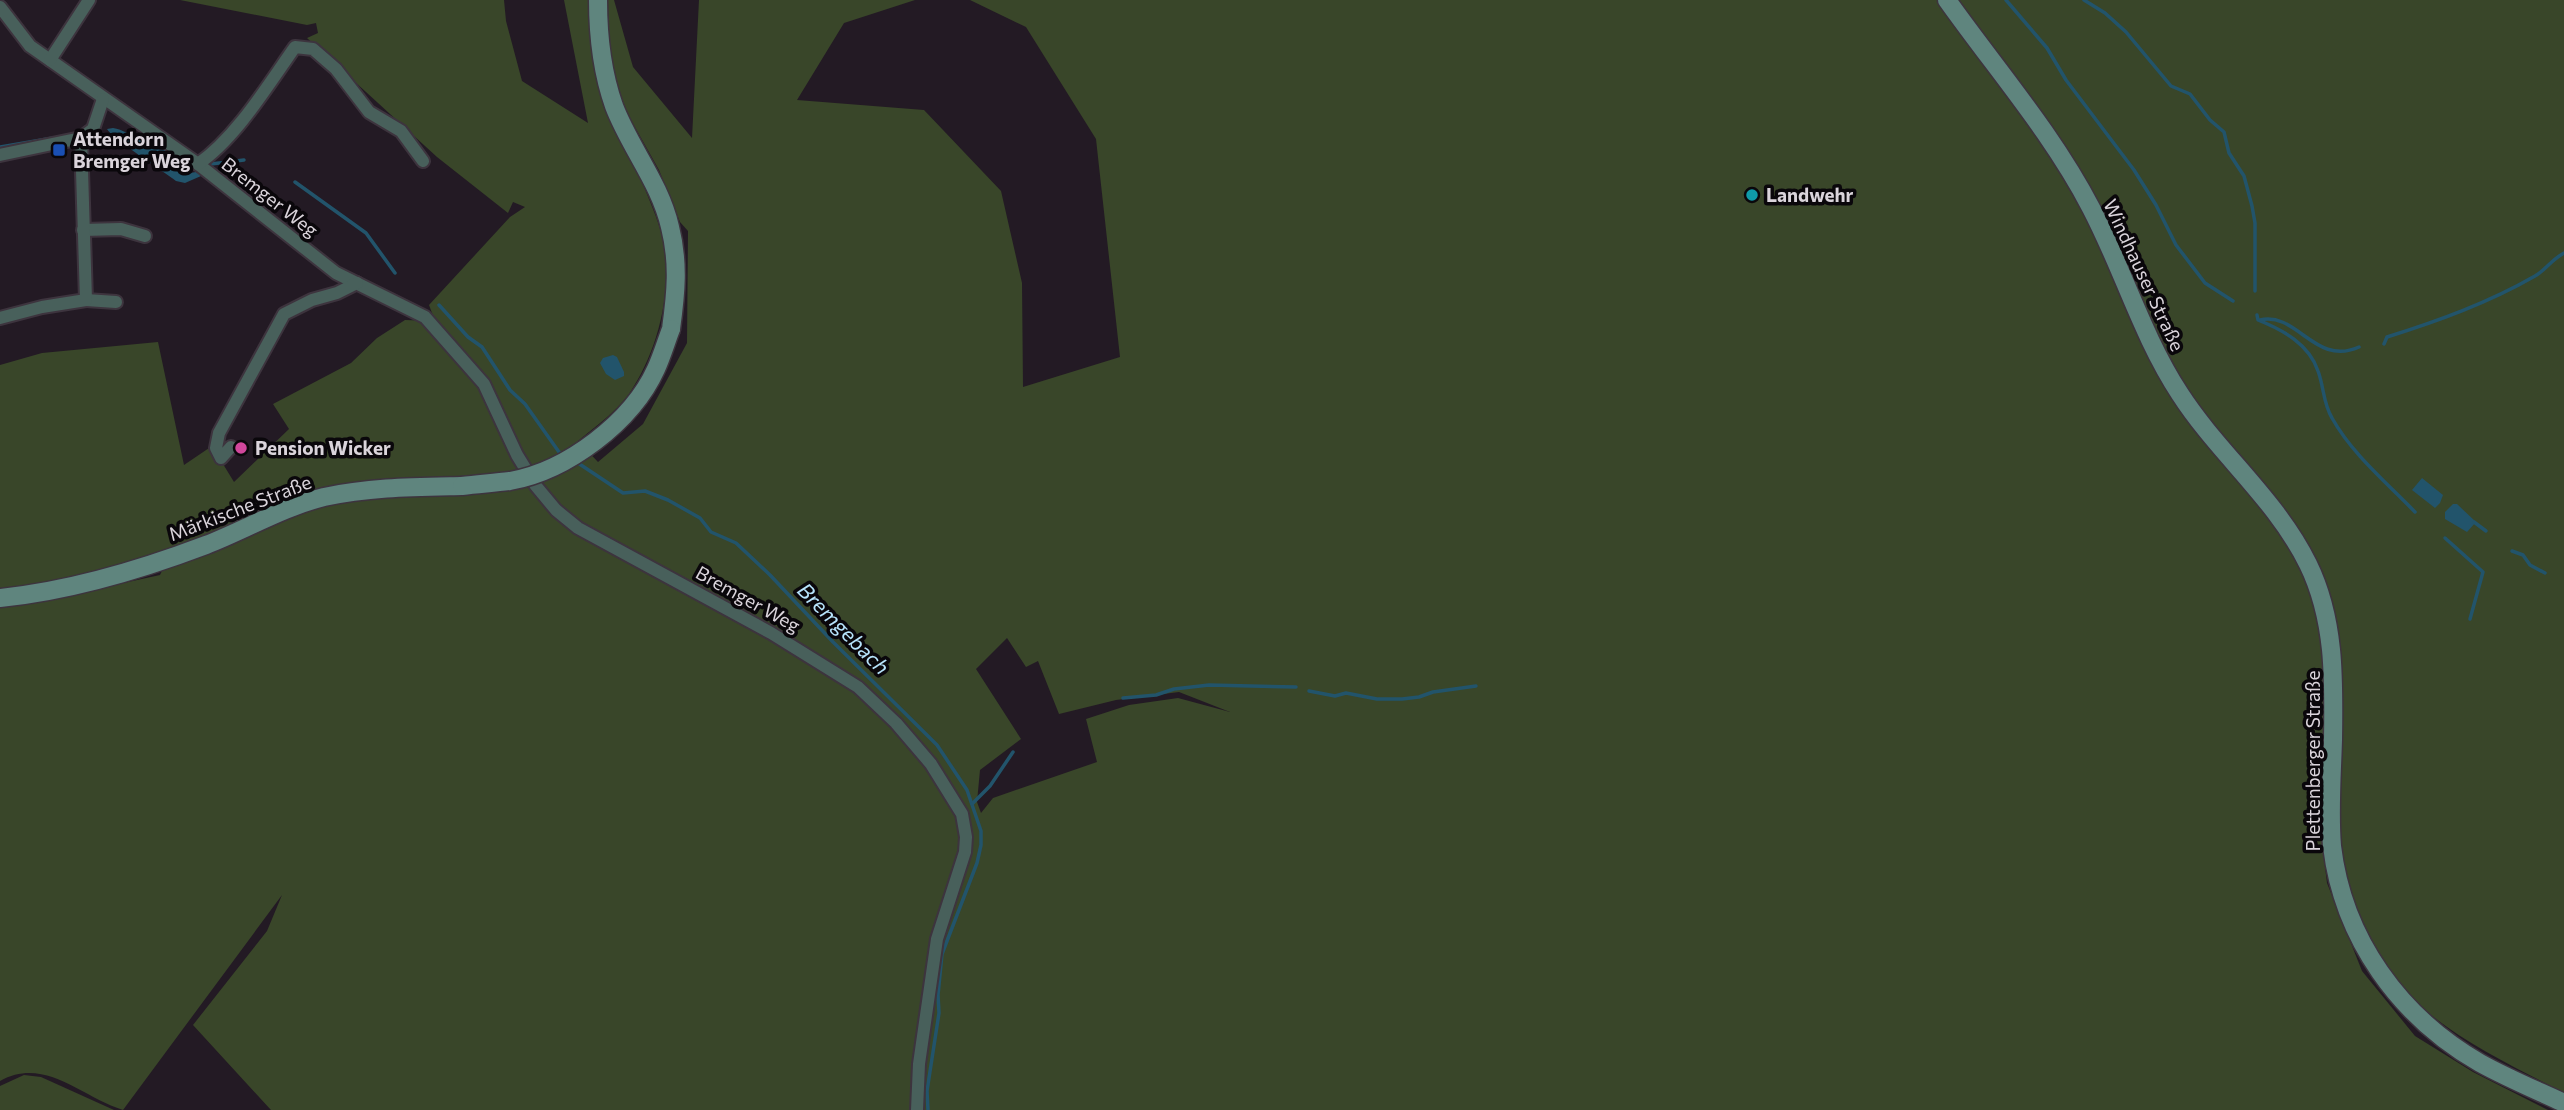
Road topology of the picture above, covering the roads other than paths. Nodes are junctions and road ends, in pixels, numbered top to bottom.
1 (89, 0) edge
2 (598, 0) edge
3 (1947, 0) edge
4 (0, 6) edge
5 (50, 60) junction
6 (103, 99) junction
7 (81, 138) junction
8 (0, 155) edge
9 (423, 161) dead end
10 (203, 168) junction
11 (83, 230) junction
12 (145, 236) dead end
13 (357, 283) junction
14 (86, 300) junction
15 (116, 302) dead end
16 (0, 318) edge
17 (231, 447) dead end
18 (2308, 565) joint
19 (0, 598) edge
20 (2564, 1103) edge
21 (918, 1110) edge

1 - 5 street
2 - 19 main road, Märkische Straße, bridge
3 - 18 main road, Windhauser Straße
4 - 5 street, Bremger Weg
5 - 6 street, Bremger Weg
6 - 7 street
6 - 10 street, Bremger Weg
7 - 8 street
7 - 11 street
9 - 10 street
10 - 13 street, Bremger Weg
11 - 12 street
11 - 14 street
13 - 17 street
13 - 21 street, Bremger Weg
14 - 15 street
14 - 16 street
18 - 20 main road, Plettenberger Straße

